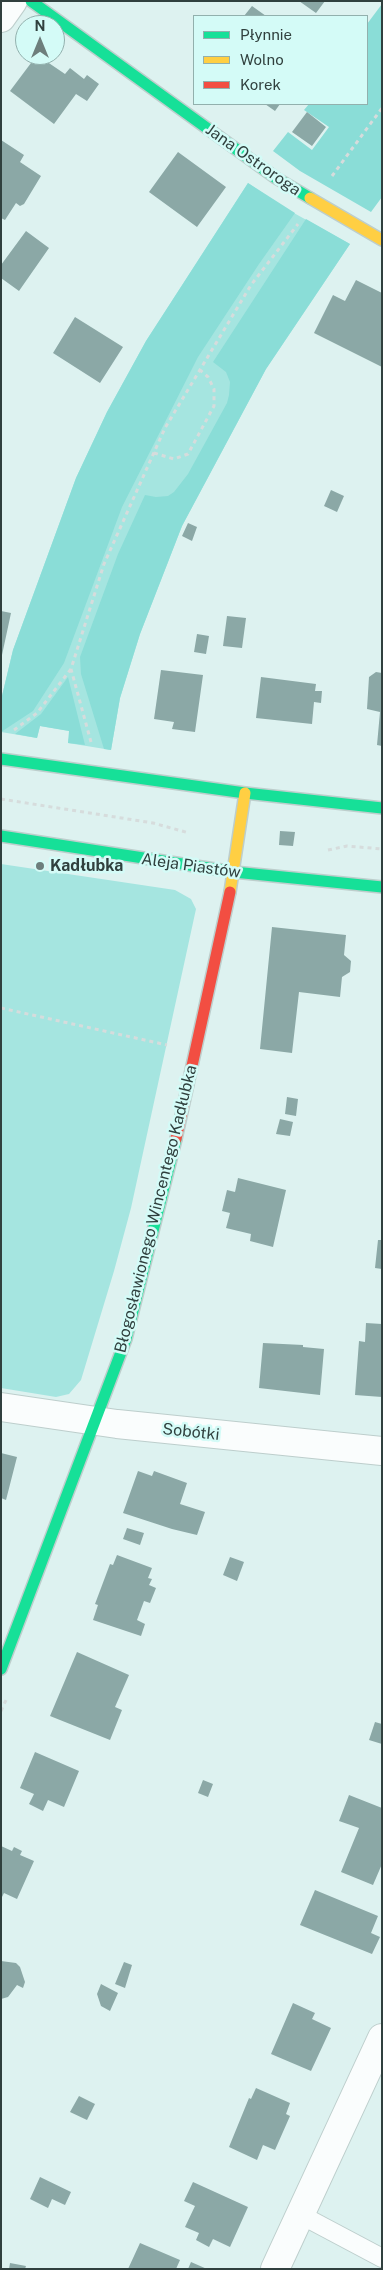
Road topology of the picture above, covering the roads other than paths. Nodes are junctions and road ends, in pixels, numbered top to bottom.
1 (13, 1) edge
2 (32, 1) edge
3 (1, 18) edge
4 (382, 240) edge
5 (1, 759) edge
6 (245, 793) junction
7 (382, 808) edge
8 (1, 836) edge
9 (234, 872) junction
10 (382, 887) edge
11 (1, 1407) edge
12 (96, 1422) junction
13 (382, 1451) edge
14 (1, 1669) edge
15 (382, 2038) edge
16 (301, 2215) junction
17 (382, 2258) edge
18 (275, 2269) edge

1 - 3 street
2 - 4 street, Jana Ostroroga
5 - 6 street
6 - 7 street
6 - 9 street, Błogosławionego Wincentego Kadłubka
8 - 9 street, Aleja Piastów
9 - 10 street, Aleja Piastów
9 - 12 street, Błogosławionego Wincentego Kadłubka
11 - 12 street, Sobótki
12 - 13 street, Sobótki
12 - 14 street, Błogosławionego Wincentego Kadłubka
15 - 16 street
16 - 17 lane
16 - 18 street

